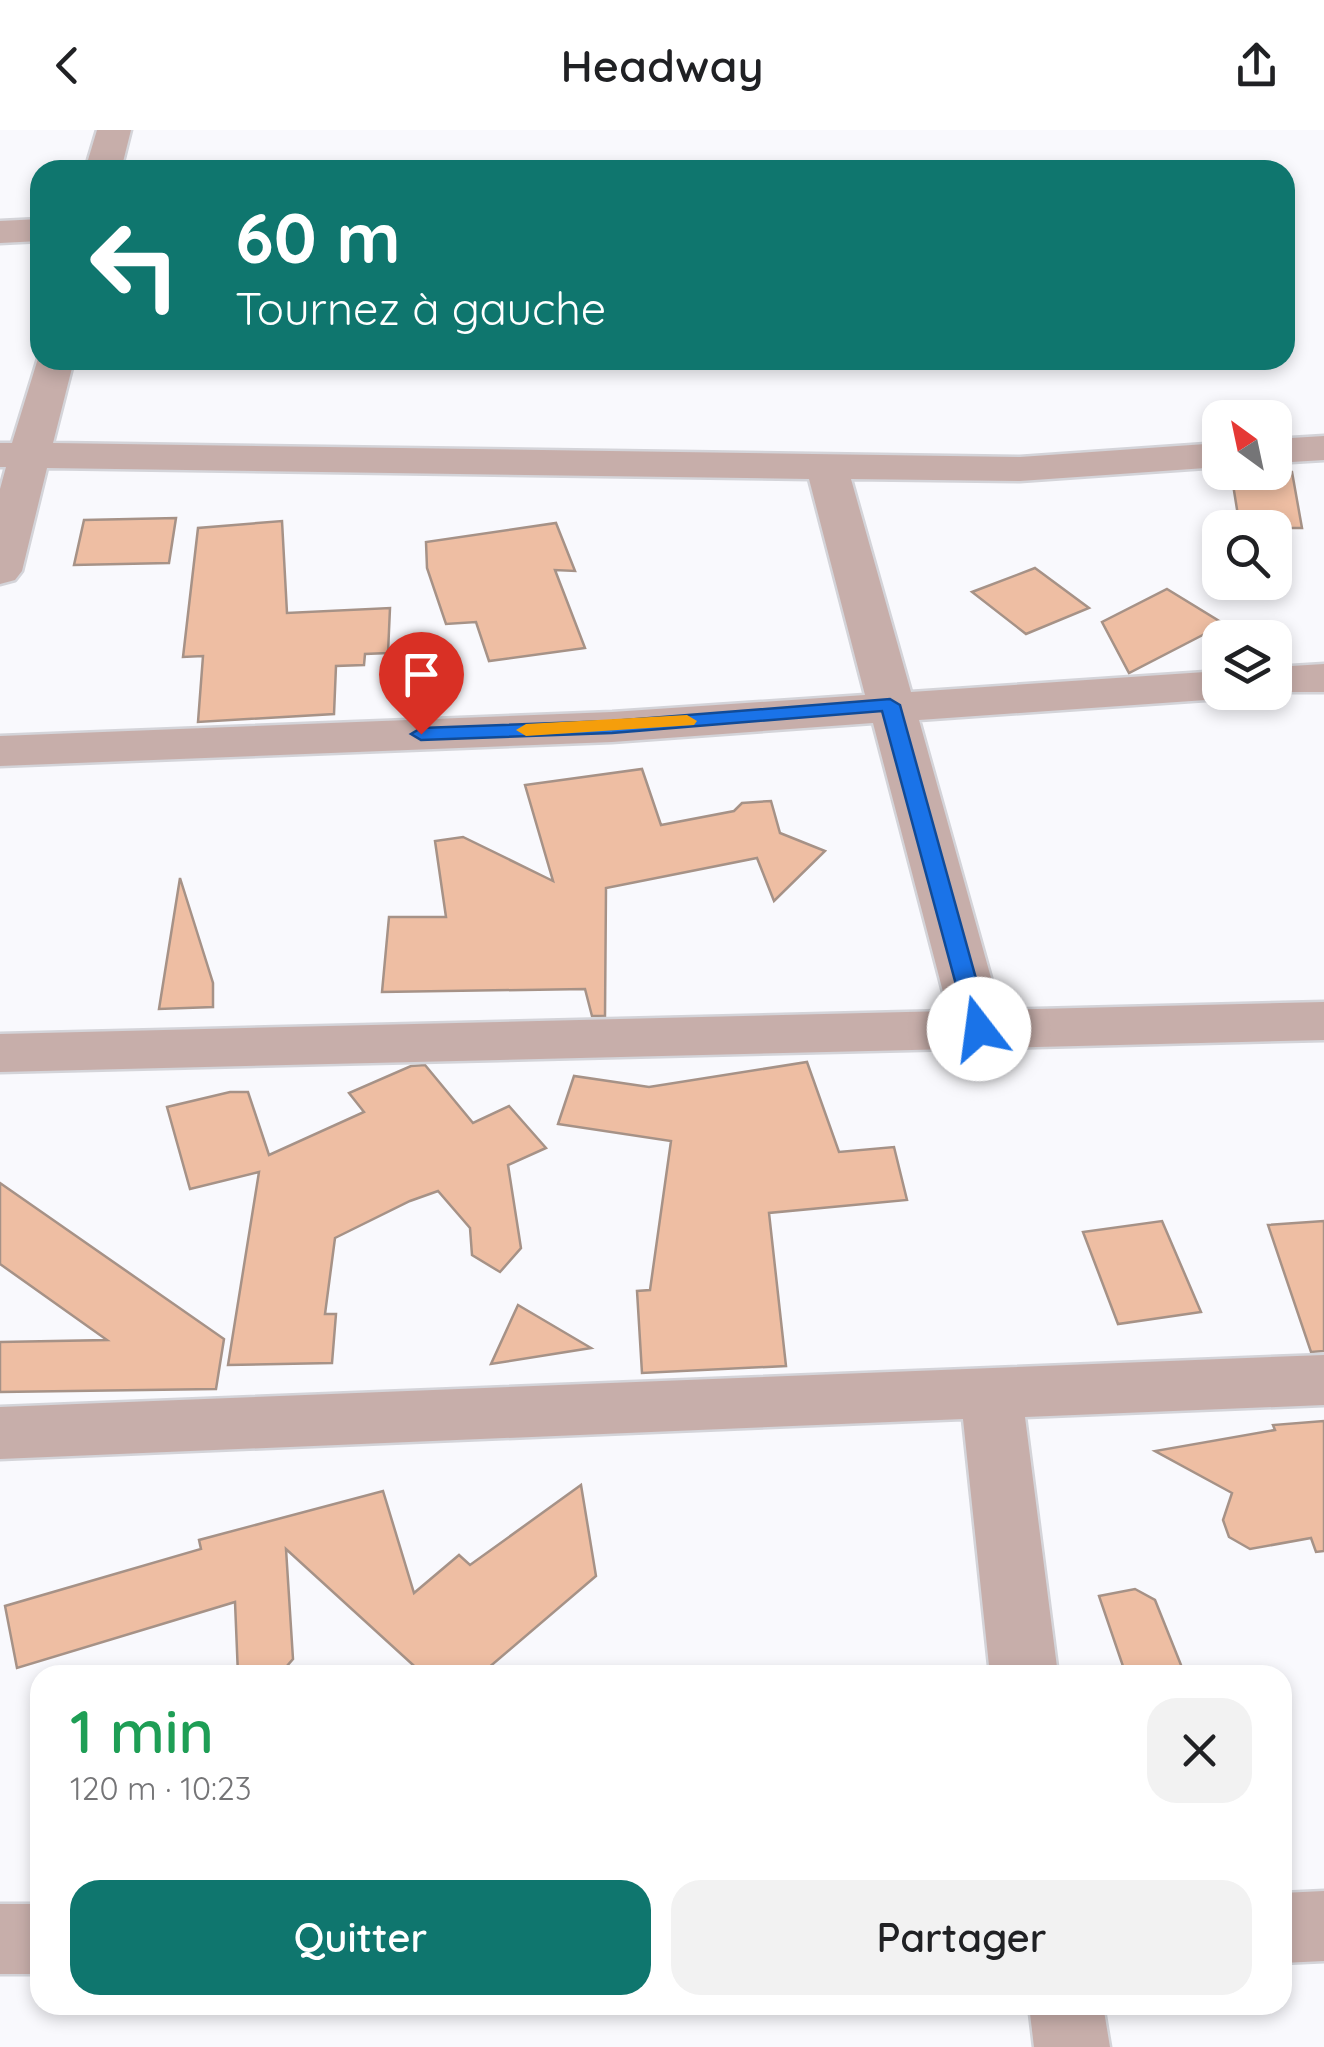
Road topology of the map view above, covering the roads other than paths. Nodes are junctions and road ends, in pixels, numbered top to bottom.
1 (114, 130) edge
2 (106, 160) edge
3 (30, 230) edge
4 (0, 232) edge
5 (50, 370) edge
6 (1324, 448) edge
7 (1292, 451) edge
8 (15, 455) edge
9 (1202, 456) edge
10 (826, 465) junction
11 (0, 571) edge
12 (1324, 678) edge
13 (1292, 680) edge
14 (1202, 685) edge
15 (890, 705) junction
16 (0, 751) edge
17 (1324, 1020) edge
18 (979, 1029) junction
19 (0, 1054) edge
20 (1324, 1380) edge
21 (991, 1393) junction
22 (0, 1433) edge
23 (1023, 1665) edge
24 (1324, 1926) edge
25 (1292, 1928) edge
26 (0, 1939) edge
27 (30, 1939) edge
28 (1067, 2015) edge
29 (1072, 2047) edge

1 - 2 street
3 - 4 street
5 - 8 street
6 - 7 street
8 - 10 street
8 - 11 street
9 - 10 street
10 - 15 street
12 - 13 street
14 - 15 street
15 - 16 street
15 - 18 street
17 - 18 street
18 - 19 street
20 - 21 street
21 - 22 street
21 - 23 street
24 - 25 street
26 - 27 street
28 - 29 street

